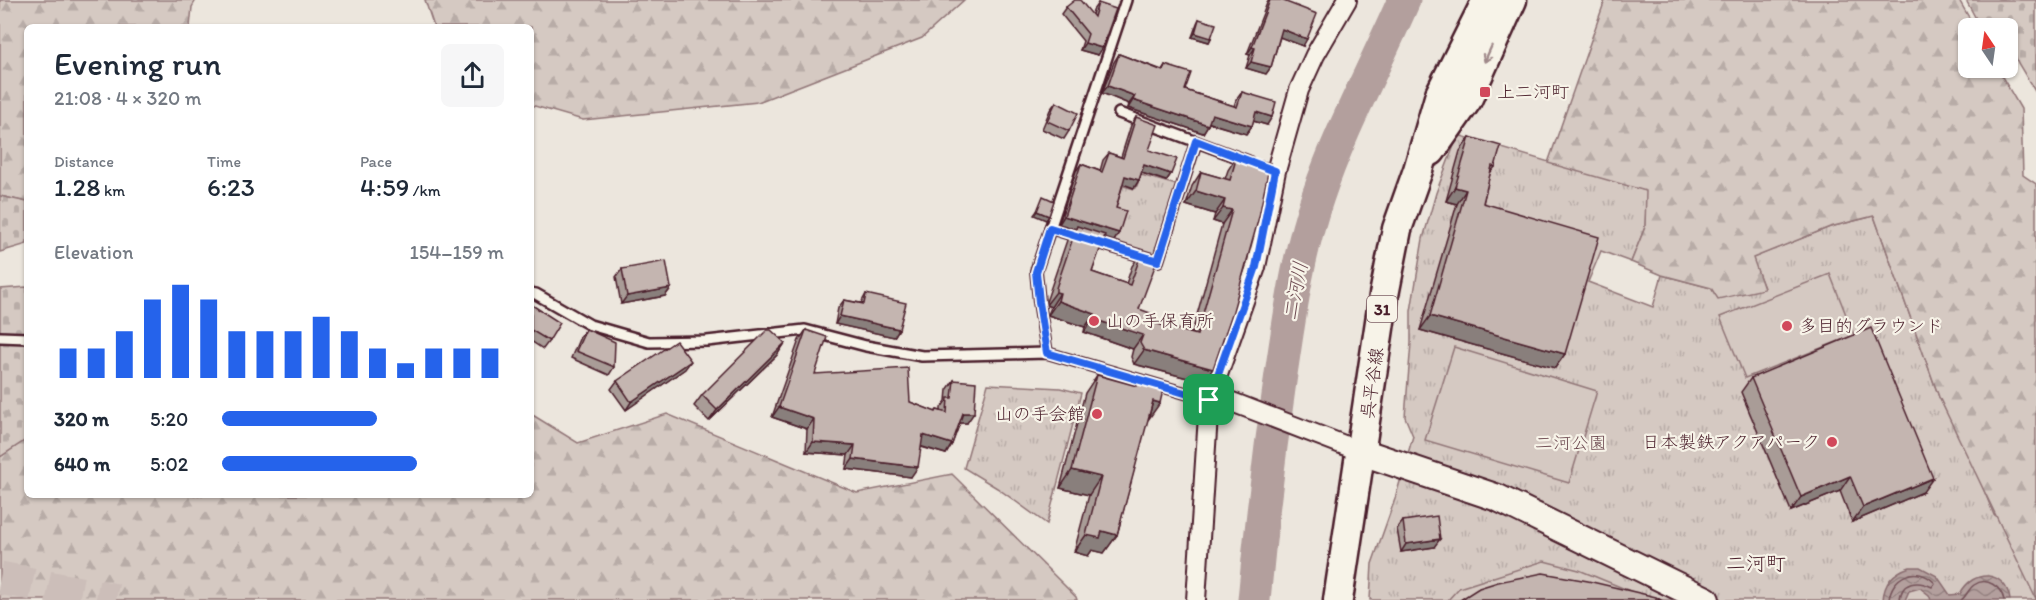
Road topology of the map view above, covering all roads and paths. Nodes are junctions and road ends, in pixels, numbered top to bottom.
1 (1126, 0) edge
2 (1347, 0) edge
3 (1487, 0) edge
4 (1512, 0) edge
5 (1119, 112) dead end
6 (1196, 141) junction
7 (1256, 164) edge
8 (1418, 170) junction
9 (1050, 228) junction
10 (534, 294) edge
11 (0, 337) edge
12 (24, 338) edge
13 (1047, 353) junction
14 (1209, 400) junction
15 (1362, 452) junction
16 (1196, 600) edge
17 (1338, 600) edge
18 (1706, 600) edge

1 - 9 lane
2 - 14 street
3 - 8 main road, 呉平谷線 / 31
4 -> 8 main road, 呉平谷線 / 31
5 - 6 lane
6 - 7 lane
6 - 9 lane
8 - 15 main road, 呉平谷線 / 31
9 - 13 lane
10 - 13 lane
11 - 12 lane
13 - 14 lane
14 - 15 street
14 - 16 street
15 - 17 main road, 呉平谷線 / 31
15 - 18 street

